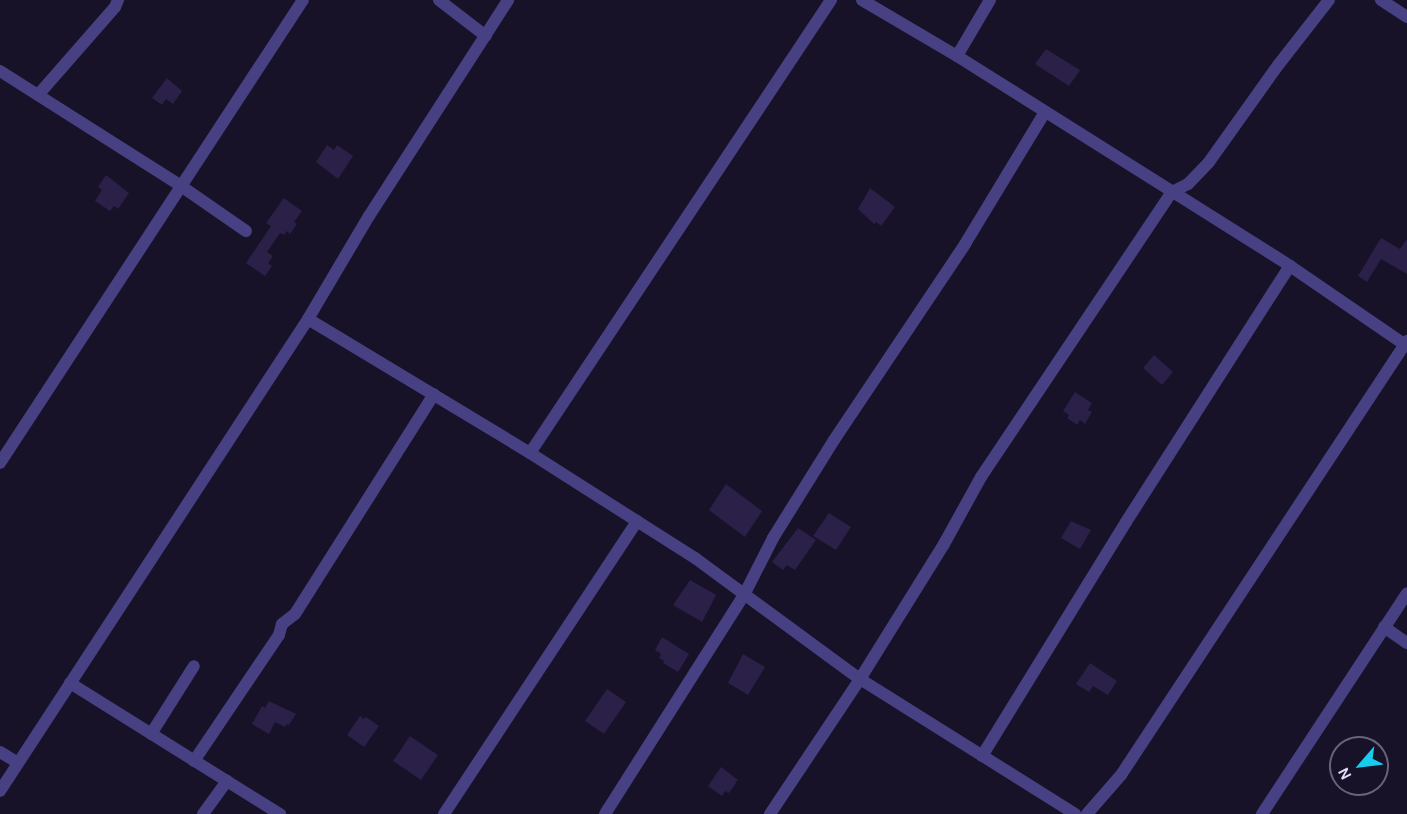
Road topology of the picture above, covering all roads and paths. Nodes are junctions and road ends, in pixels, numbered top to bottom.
1 (118, 0) edge
2 (303, 0) edge
3 (439, 0) edge
4 (508, 0) edge
5 (831, 0) edge
6 (862, 0) edge
7 (990, 0) edge
8 (1329, 0) edge
9 (1386, 2) edge
10 (1407, 17) edge
11 (486, 36) junction
12 (957, 56) junction
13 (0, 71) edge
14 (38, 95) junction
15 (1045, 112) junction
16 (181, 186) junction
17 (1172, 192) junction
18 (246, 231) dead end
19 (1290, 266) junction
20 (308, 319) junction
21 (1406, 344) edge
22 (434, 394) junction
23 (530, 453) junction
24 (0, 462) edge
25 (637, 521) junction
26 (1407, 593) edge
27 (744, 595) junction
28 (1384, 627) junction
29 (1407, 643) edge
30 (194, 666) dead end
31 (860, 680) junction
32 (70, 683) junction
33 (151, 734) junction
34 (0, 752) edge
35 (982, 756) junction
36 (194, 760) junction
37 (18, 763) junction
38 (226, 781) junction
39 (0, 791) edge
40 (203, 814) edge
41 (280, 814) edge
42 (444, 814) edge
43 (605, 814) edge
44 (770, 814) edge
45 (1075, 814) edge
46 (1087, 814) edge
47 (1262, 814) edge

1 - 14 street
2 - 16 street
3 - 11 street
4 - 11 street
5 - 23 street
6 - 12 street
7 - 12 street
8 - 17 street
9 - 10 street
11 - 20 street
12 - 15 street
13 - 14 street
14 - 16 street
15 - 17 street
15 - 27 street
16 - 18 street
16 - 24 street
17 - 19 street
17 - 31 street
19 - 21 street
19 - 35 street
20 - 22 street
20 - 32 street
21 - 46 street
22 - 23 street
22 - 36 street
23 - 25 street
25 - 27 street
25 - 42 street
26 - 28 street
27 - 31 street
27 - 43 street
28 - 29 street
28 - 47 street
30 - 33 street
31 - 35 street
31 - 44 street
32 - 33 street
32 - 37 street
33 - 36 street
34 - 37 street
35 - 45 street
36 - 38 street
37 - 39 street
38 - 40 street
38 - 41 street

